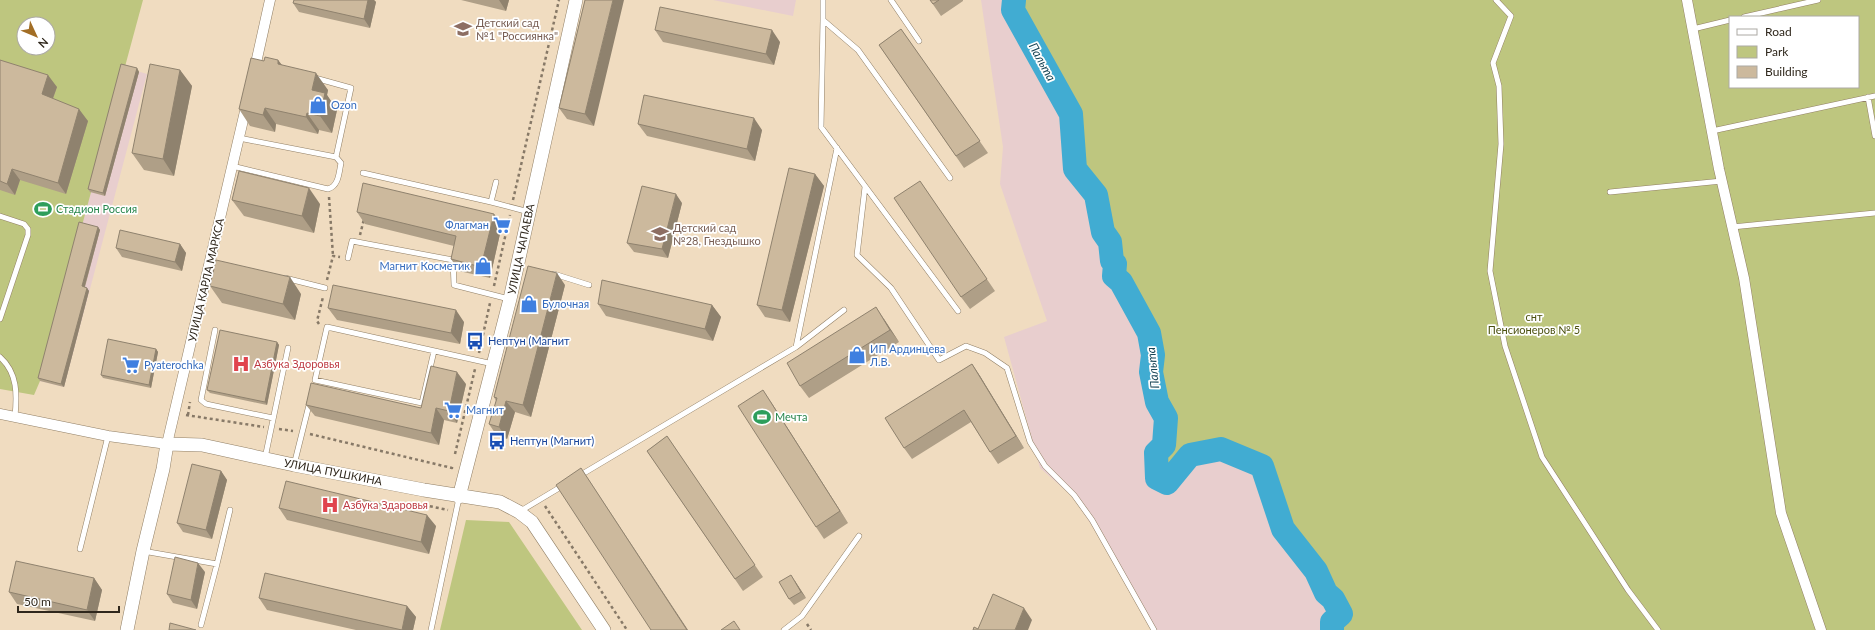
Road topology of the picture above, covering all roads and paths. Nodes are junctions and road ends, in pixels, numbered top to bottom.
1 (270, 0) edge
2 (558, 0) edge
3 (576, 0) edge
4 (823, 0) edge
5 (891, 0) edge
6 (1496, 0) edge
7 (1687, 0) edge
8 (1818, 0) edge
9 (1748, 16) edge
10 (822, 20) junction
11 (1729, 20) edge
12 (1693, 29) junction
13 (919, 40) dead end
14 (310, 77) edge
15 (252, 79) edge
16 (249, 94) edge
17 (1875, 96) edge
18 (1868, 97) junction
19 (1712, 131) junction
20 (1875, 136) edge
21 (239, 138) junction
22 (837, 148) junction
23 (336, 157) junction
24 (232, 166) junction
25 (363, 173) dead end
26 (950, 178) dead end
27 (496, 182) dead end
28 (1722, 182) junction
29 (865, 187) junction
30 (328, 188) junction
31 (1610, 192) dead end
32 (491, 202) junction
33 (512, 207) junction
34 (529, 212) junction
35 (365, 213) edge
36 (1875, 213) edge
37 (0, 216) edge
38 (1732, 227) junction
39 (358, 242) junction
40 (333, 256) dead end
41 (348, 258) dead end
42 (548, 272) edge
43 (281, 277) edge
44 (589, 285) dead end
45 (325, 288) dead end
46 (492, 295) junction
47 (510, 299) junction
48 (844, 310) dead end
49 (958, 311) dead end
50 (0, 319) edge
51 (215, 330) dead end
52 (796, 347) junction
53 (288, 348) dead end
54 (434, 351) junction
55 (0, 357) edge
56 (477, 361) junction
57 (493, 364) junction
58 (314, 380) junction
59 (313, 388) edge
60 (311, 395) edge
61 (174, 413) junction
62 (0, 414) edge
63 (15, 417) junction
64 (273, 418) junction
65 (271, 428) junction
66 (302, 432) junction
67 (108, 436) junction
68 (167, 444) junction
69 (264, 459) junction
70 (294, 465) junction
71 (573, 480) edge
72 (566, 483) edge
73 (460, 497) junction
74 (541, 499) junction
75 (230, 510) dead end
76 (519, 512) junction
77 (859, 536) dead end
78 (80, 549) dead end
79 (143, 551) junction
80 (217, 564) junction
81 (201, 625) dead end
82 (127, 630) edge
83 (430, 630) edge
84 (604, 630) edge
85 (627, 630) edge
86 (784, 630) edge
87 (1154, 630) edge
88 (1658, 630) edge
89 (1821, 630) edge

1 - 15 street
2 - 33 path
3 - 34 street, УЛИЦА ЧАПАЕВА
4 - 10 lane
5 - 13 lane
6 - 88 lane
7 - 12 street
8 - 9 lane
10 - 22 lane
10 - 26 lane
11 - 12 lane
12 - 19 street
14 - 23 lane
16 - 21 street, УЛИЦА КАРЛА МАРКСА
17 - 18 lane
18 - 19 lane
18 - 20 lane
19 - 28 street
21 - 23 lane
21 - 24 street, УЛИЦА КАРЛА МАРКСА
22 - 29 lane
22 - 52 lane
23 - 30 lane
24 - 30 lane
24 - 61 street, УЛИЦА КАРЛА МАРКСА
25 - 32 lane
27 - 32 lane
28 - 31 lane
28 - 38 street
29 - 49 lane
29 - 87 lane
30 - 40 path
32 - 33 lane
33 - 34 lane
33 - 46 path
34 - 47 street, УЛИЦА ЧАПАЕВА
35 - 39 path
36 - 38 lane
37 - 50 lane
38 - 89 street
39 - 41 lane
39 - 46 lane
42 - 44 lane
43 - 45 lane
46 - 47 lane
46 - 56 path
47 - 57 street, УЛИЦА ЧАПАЕВА
48 - 52 lane
51 - 64 lane
52 - 71 lane
53 - 64 lane
54 - 56 lane
54 - 58 lane
54 - 58 lane
55 - 63 lane
56 - 57 lane
56 - 66 path
57 - 73 street, УЛИЦА ЧАПАЕВА
58 - 59 lane
60 - 66 lane
61 - 65 path
61 - 68 street, УЛИЦА КАРЛА МАРКСА
62 - 63 street, УЛИЦА ПУШКИНА
63 - 67 street, УЛИЦА ПУШКИНА
64 - 65 lane
65 - 66 path
65 - 69 lane
66 - 70 lane
67 - 68 street, УЛИЦА ПУШКИНА
67 - 78 lane
68 - 69 street, УЛИЦА ПУШКИНА
68 - 79 street, УЛИЦА КАРЛА МАРКСА
69 - 70 street, УЛИЦА ПУШКИНА
70 - 73 street, УЛИЦА ПУШКИНА
72 - 74 lane
73 - 76 street, УЛИЦА ПУШКИНА
73 - 83 lane
74 - 76 lane
74 - 85 path
75 - 80 lane
76 - 84 street, УЛИЦА ПУШКИНА
77 - 86 lane
79 - 80 lane
79 - 82 street, УЛИЦА КАРЛА МАРКСА
80 - 81 lane

